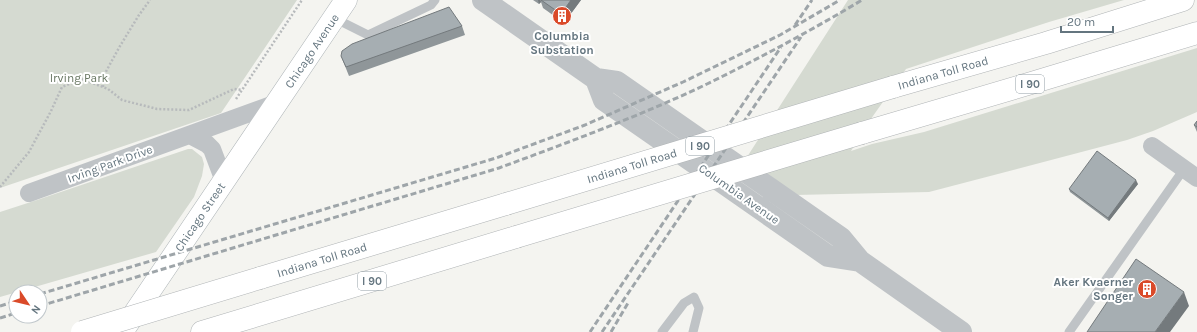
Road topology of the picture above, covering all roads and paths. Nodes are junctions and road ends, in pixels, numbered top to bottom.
1 (150, 0) edge
2 (302, 0) edge
3 (346, 0) edge
4 (435, 0) edge
5 (483, 0) edge
6 (1183, 0) edge
7 (334, 18) junction
8 (1197, 33) edge
9 (103, 87) junction
10 (242, 90) junction
11 (234, 101) dead end
12 (277, 103) junction
13 (190, 135) junction
14 (1152, 146) dead end
15 (1191, 174) edge
16 (224, 181) junction
17 (0, 187) edge
18 (29, 194) dead end
19 (952, 329) edge
20 (82, 332) edge
21 (122, 332) edge
22 (202, 332) edge
23 (662, 332) edge
24 (693, 332) edge
25 (1069, 332) edge

1 - 9 path
2 - 10 path
3 - 7 main road, Chicago Avenue
4 - 7 lane
5 - 19 street, Columbia Avenue
6 - 20 main road, Indiana Toll Road / I 90, bridge
7 - 12 main road, Chicago Avenue
8 - 22 main road, I 90, bridge
9 - 10 path
9 - 17 path
10 - 11 path
12 - 13 street, Irving Park Drive
12 - 16 main road, Chicago Street
13 - 16 street
13 - 18 street, Irving Park Drive
14 - 15 street
15 - 25 lane
16 - 21 main road, Chicago Street
23 - 24 lane

